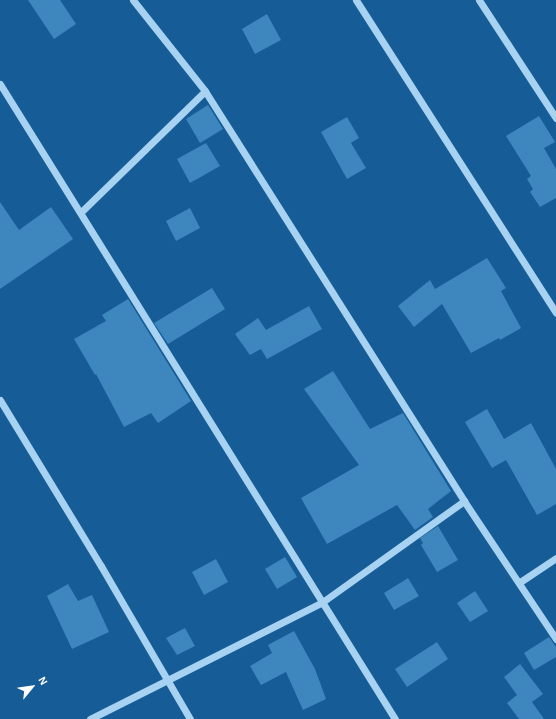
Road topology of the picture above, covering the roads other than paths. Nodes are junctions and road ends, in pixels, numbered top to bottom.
1 (133, 0) edge
2 (356, 0) edge
3 (479, 0) edge
4 (0, 84) edge
5 (205, 91) junction
6 (556, 118) edge
7 (81, 212) junction
8 (556, 313) edge
9 (0, 400) edge
10 (464, 501) junction
11 (556, 558) edge
12 (520, 582) junction
13 (321, 603) junction
14 (556, 639) edge
15 (168, 682) junction
16 (90, 719) edge
17 (190, 719) edge
18 (395, 719) edge

1 - 5 street
2 - 8 street
3 - 6 street
4 - 7 street
5 - 7 street
5 - 10 street
7 - 13 street
9 - 15 street
10 - 12 street
10 - 13 street
11 - 12 street
12 - 14 street
13 - 15 street
13 - 18 street
15 - 16 street
15 - 17 street

